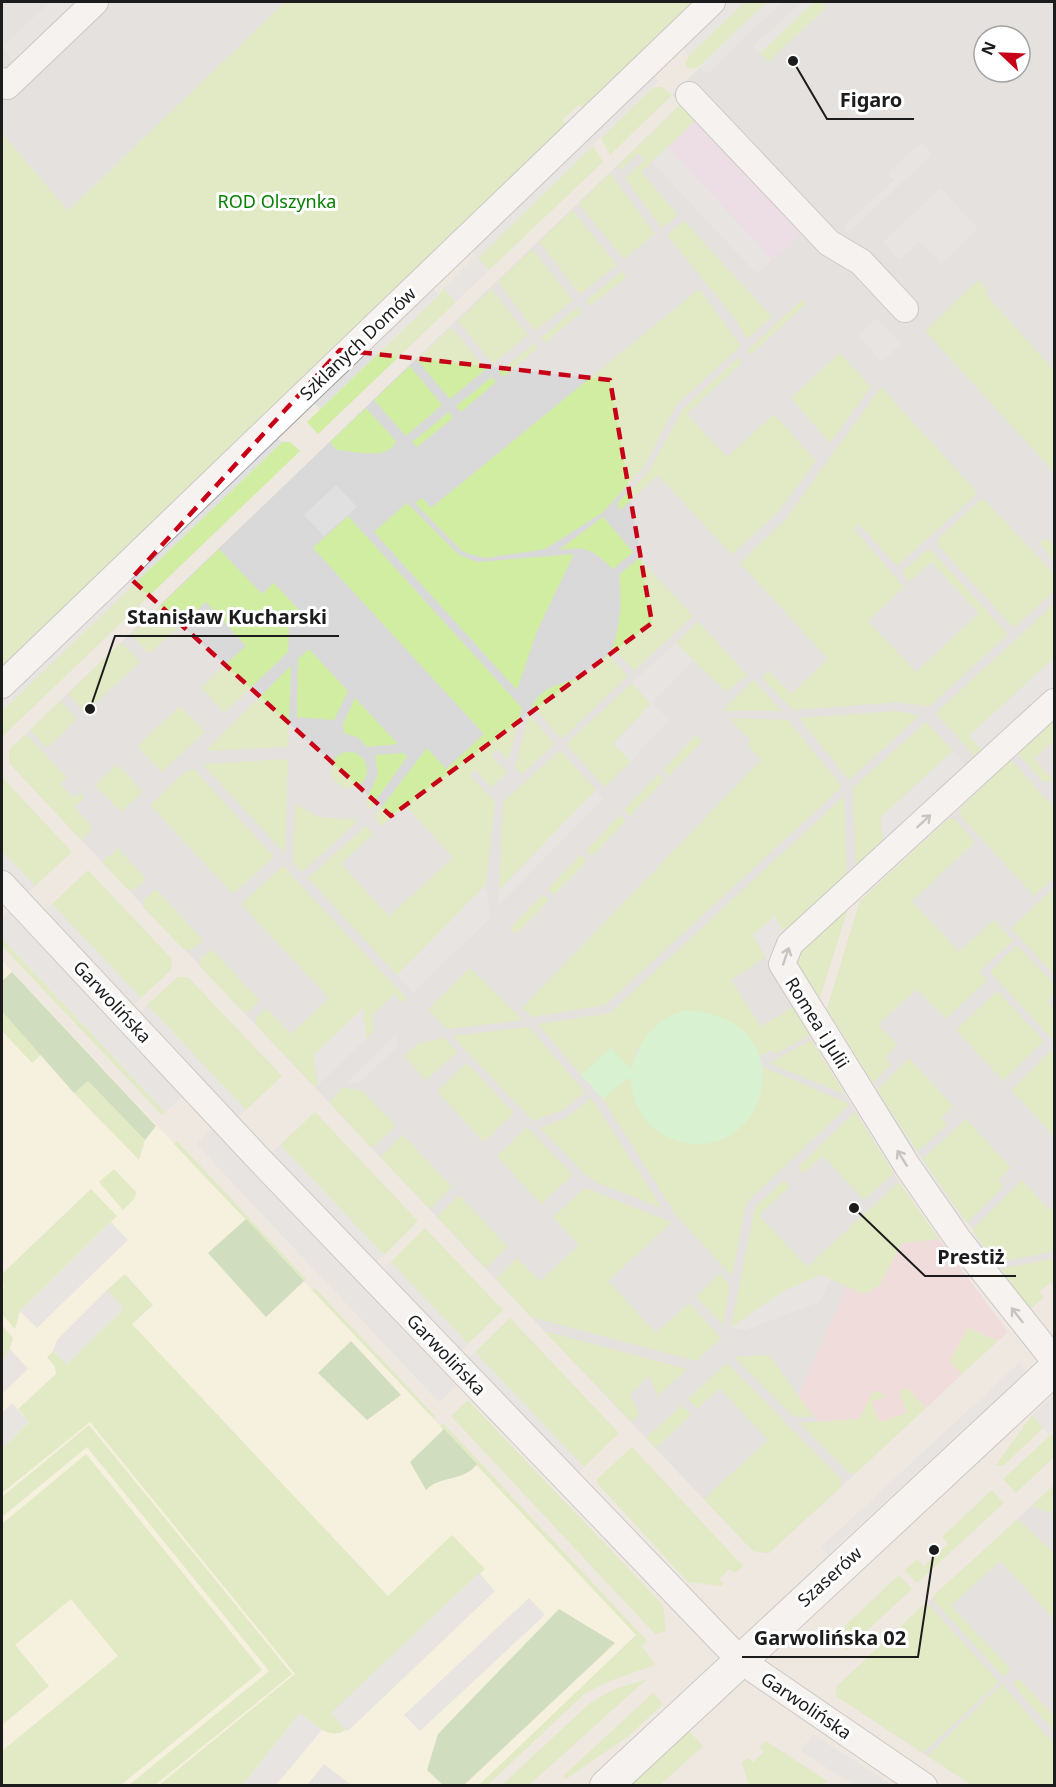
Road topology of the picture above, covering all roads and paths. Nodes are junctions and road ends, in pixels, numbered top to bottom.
1 (95, 2) edge
2 (712, 2) edge
3 (2, 81) edge
4 (689, 95) dead end
5 (905, 309) dead end
6 (2, 685) edge
7 (1054, 702) edge
8 (2, 884) edge
9 (1054, 1360) edge
10 (1054, 1369) edge
11 (740, 1660) junction
12 (606, 1785) edge
13 (924, 1785) edge

1 - 3 street
2 - 6 street, Szklanych Domów
4 - 5 street
9 -> 7 street, Romea i Julii
8 - 11 street, Garwolińska
10 - 11 street, Szaserów
11 - 12 street, Szaserów
11 - 13 street, Garwolińska

